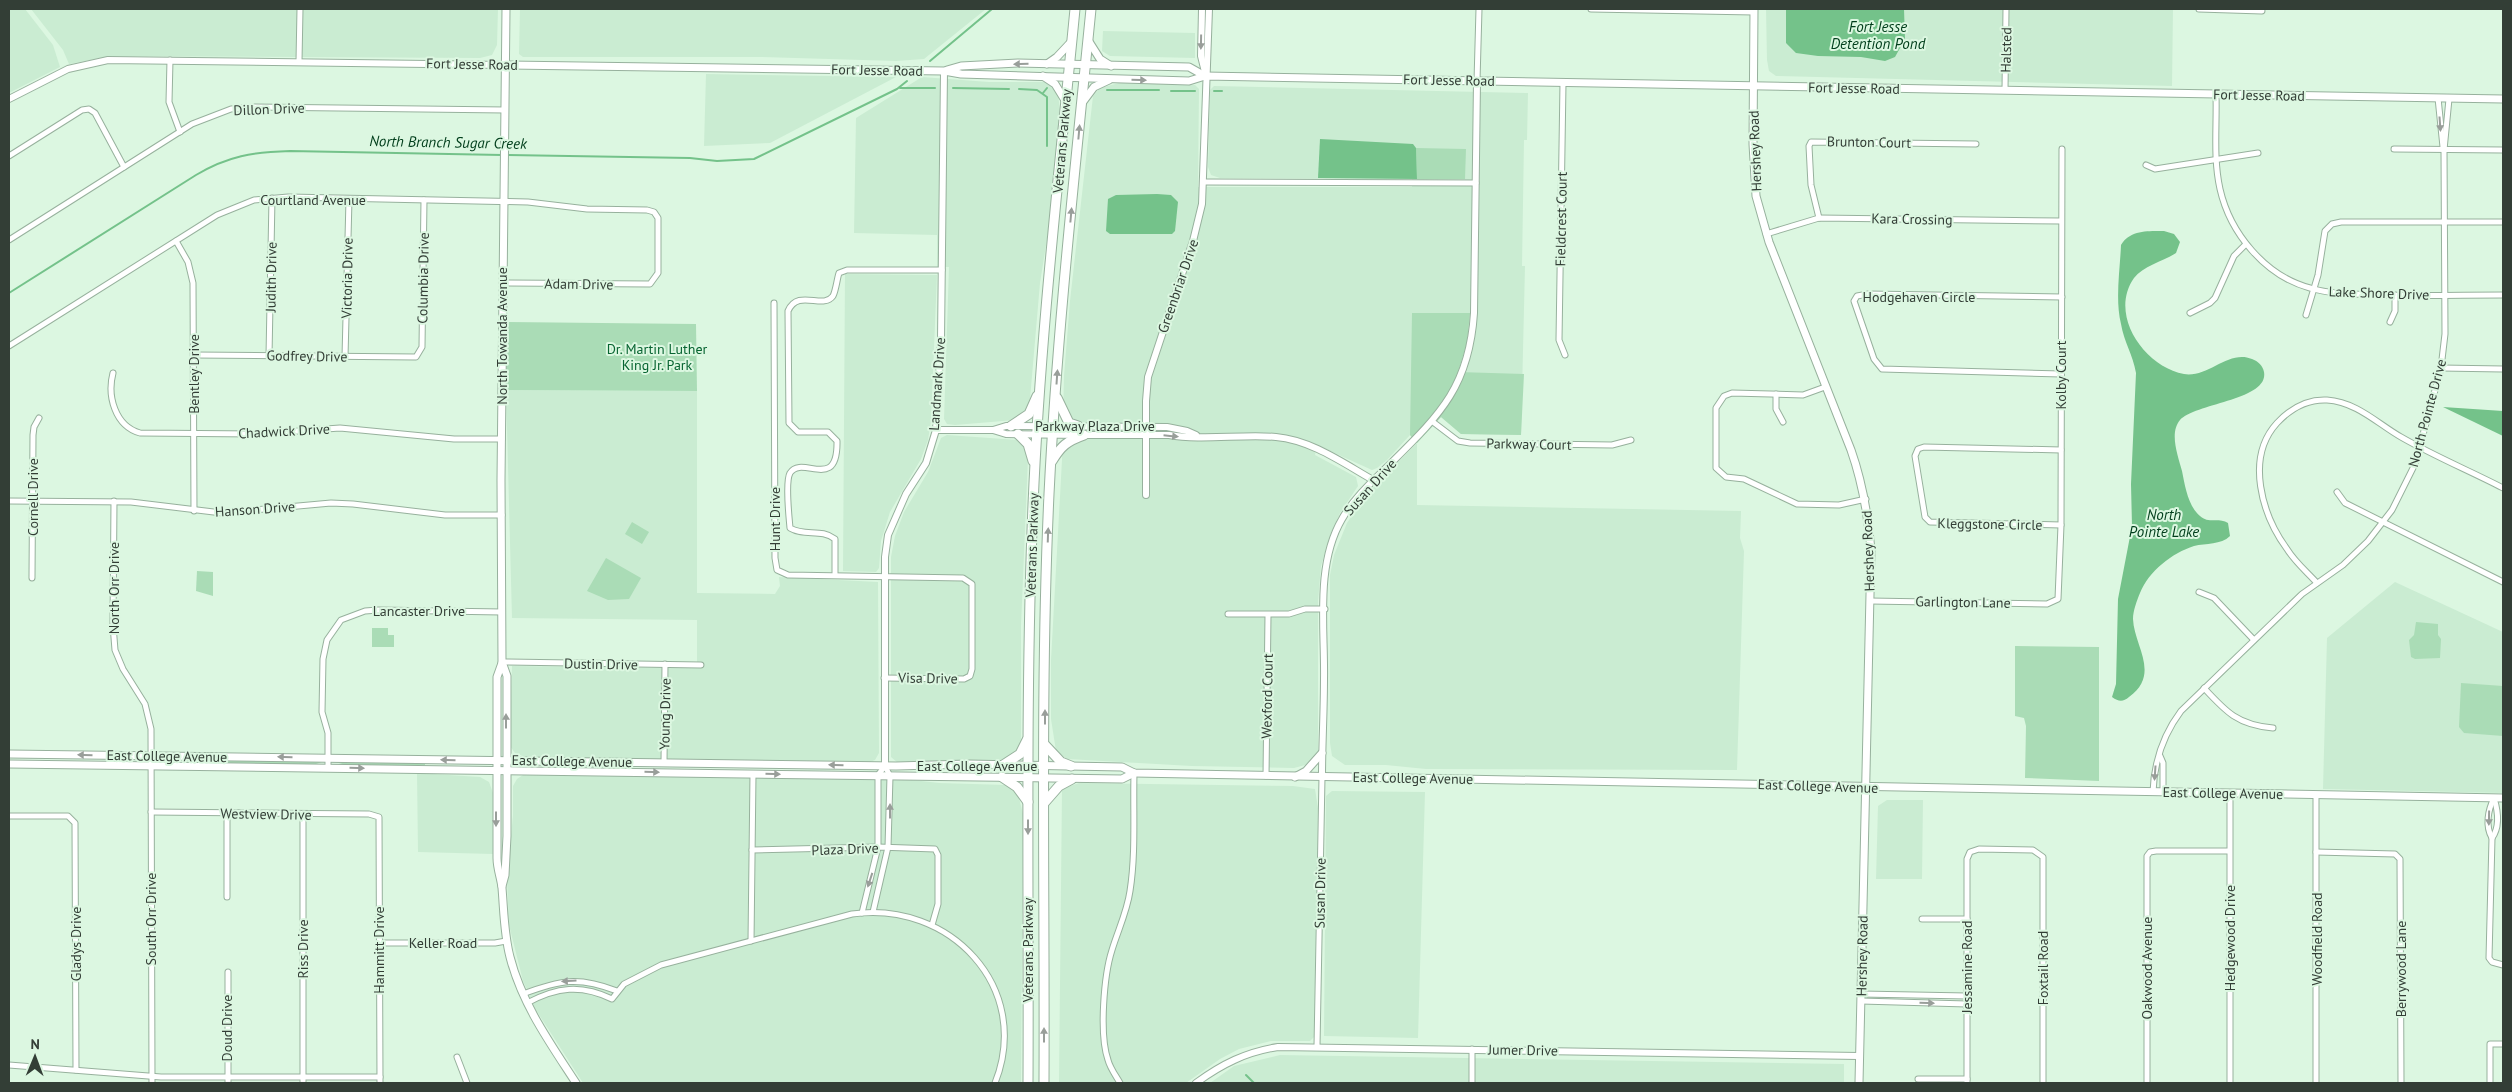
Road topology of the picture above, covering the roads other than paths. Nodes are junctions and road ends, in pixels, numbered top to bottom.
1 (300, 9) edge
2 (506, 9) edge
3 (1075, 9) edge
4 (1091, 9) edge
5 (1202, 9) edge
6 (1209, 9) edge
7 (1479, 9) edge
8 (1591, 9) edge
9 (2006, 9) edge
10 (2200, 9) edge
11 (1754, 10) edge
12 (2262, 11) dead end
13 (1088, 40) junction
14 (1072, 41) junction
15 (170, 60) junction
16 (299, 61) junction
17 (1047, 64) junction
18 (1069, 64) junction
19 (506, 65) junction
20 (1086, 65) junction
21 (1112, 66) junction
22 (944, 71) junction
23 (1043, 76) junction
24 (1068, 76) junction
25 (1205, 76) junction
26 (1085, 77) junction
27 (1111, 79) junction
28 (1477, 81) junction
29 (1563, 82) junction
30 (1753, 87) junction
31 (2005, 90) junction
32 (2216, 94) junction
33 (2438, 98) junction
34 (9, 99) edge
35 (2448, 99) junction
36 (2503, 99) edge
37 (1066, 102) junction
38 (1082, 103) junction
39 (505, 110) junction
40 (180, 132) junction
41 (1976, 144) dead end
42 (2062, 149) dead end
43 (2394, 150) dead end
44 (2444, 150) junction
45 (2503, 150) edge
46 (2258, 153) dead end
47 (9, 156) edge
48 (2216, 159) junction
49 (2146, 165) dead end
50 (124, 167) junction
51 (1204, 182) junction
52 (1476, 183) junction
53 (272, 198) junction
54 (348, 199) junction
55 (424, 200) junction
56 (504, 201) junction
57 (1819, 218) junction
58 (2061, 222) junction
59 (2445, 222) junction
60 (2503, 222) edge
61 (1766, 234) junction
62 (9, 240) edge
63 (176, 241) junction
64 (2246, 244) junction
65 (942, 270) junction
66 (654, 281) joint
67 (502, 283) junction
68 (2314, 289) junction
69 (2395, 295) junction
70 (2445, 295) junction
71 (2503, 295) edge
72 (2062, 298) junction
73 (774, 303) dead end
74 (2190, 313) dead end
75 (2306, 315) dead end
76 (2390, 322) dead end
77 (9, 346) edge
78 (419, 355) joint
79 (1565, 355) dead end
80 (194, 356) junction
81 (269, 356) junction
82 (345, 357) junction
83 (2441, 368) junction
84 (2503, 369) edge
85 (113, 373) dead end
86 (2061, 374) junction
87 (1825, 387) junction
88 (1039, 391) junction
89 (1776, 394) junction
90 (1055, 395) junction
91 (39, 418) dead end
92 (1433, 422) junction
93 (1783, 422) dead end
94 (1011, 426) junction
95 (1078, 426) junction
96 (1145, 427) junction
97 (936, 430) junction
98 (993, 430) junction
99 (1037, 430) junction
100 (1053, 430) junction
101 (194, 434) junction
102 (1018, 434) junction
103 (1084, 436) junction
104 (1146, 436) junction
105 (1197, 436) junction
106 (502, 439) junction
107 (1631, 440) dead end
108 (2420, 447) junction
109 (2061, 450) junction
110 (1051, 464) junction
111 (1035, 467) junction
112 (1374, 480) junction
113 (2503, 488) edge
114 (2336, 492) dead end
115 (1146, 494) dead end
116 (1866, 499) junction
117 (9, 501) edge
118 (32, 501) junction
119 (114, 501) junction
120 (194, 511) junction
121 (502, 515) junction
122 (2384, 522) junction
123 (2061, 525) junction
124 (835, 575) junction
125 (885, 576) junction
126 (32, 578) dead end
127 (2503, 582) edge
128 (2317, 583) junction
129 (2199, 592) dead end
130 (1870, 600) junction
131 (2056, 601) joint
132 (1325, 609) junction
133 (502, 612) junction
134 (1228, 614) dead end
135 (1268, 615) junction
136 (2254, 640) junction
137 (502, 662) junction
138 (665, 664) junction
139 (701, 665) dead end
140 (970, 676) joint
141 (884, 678) junction
142 (2204, 688) junction
143 (2273, 728) dead end
144 (1029, 738) junction
145 (1045, 745) junction
146 (1322, 753) junction
147 (9, 754) edge
148 (151, 756) junction
149 (2160, 756) junction
150 (328, 758) junction
151 (497, 760) junction
152 (507, 760) junction
153 (761, 762) junction
154 (664, 763) junction
155 (9, 764) edge
156 (1003, 764) junction
157 (1028, 765) junction
158 (1045, 765) junction
159 (151, 766) junction
160 (885, 766) junction
161 (1071, 766) junction
162 (328, 768) junction
163 (496, 770) junction
164 (507, 770) junction
165 (705, 773) junction
166 (1134, 773) junction
167 (753, 774) junction
168 (878, 775) junction
169 (890, 776) junction
170 (1266, 776) junction
171 (1002, 777) junction
172 (1294, 777) junction
173 (1322, 777) junction
174 (1028, 778) junction
175 (1045, 778) junction
176 (1072, 779) junction
177 (1866, 787) junction
178 (2154, 792) junction
179 (2163, 792) junction
180 (2230, 793) junction
181 (2316, 795) junction
182 (2494, 798) junction
183 (2503, 798) edge
184 (1028, 802) junction
185 (1045, 803) junction
186 (151, 812) junction
187 (227, 813) junction
188 (303, 814) junction
189 (9, 816) edge
190 (379, 817) joint
191 (878, 847) junction
192 (888, 847) junction
193 (752, 850) junction
194 (2229, 851) junction
195 (2316, 852) junction
196 (2041, 854) joint
197 (502, 886) junction
198 (227, 897) dead end
199 (862, 912) junction
200 (873, 912) junction
201 (1967, 918) junction
202 (1922, 919) dead end
203 (932, 925) junction
204 (506, 941) junction
205 (750, 941) junction
206 (380, 943) junction
207 (2503, 965) edge
208 (228, 972) dead end
209 (616, 991) junction
210 (523, 994) junction
211 (1906, 995) junction
212 (1967, 996) junction
213 (1861, 998) junction
214 (1906, 1002) junction
215 (527, 1003) junction
216 (1967, 1004) junction
217 (2503, 1044) edge
218 (1317, 1046) junction
219 (1472, 1050) junction
220 (1860, 1056) junction
221 (457, 1057) dead end
222 (9, 1066) edge
223 (76, 1070) junction
224 (152, 1076) junction
225 (228, 1077) junction
226 (303, 1077) junction
227 (380, 1077) junction
228 (1918, 1078) dead end
229 (1967, 1081) edge
230 (152, 1083) edge
231 (228, 1083) edge
232 (303, 1083) edge
233 (380, 1083) edge
234 (467, 1083) edge
235 (576, 1083) edge
236 (994, 1083) edge
237 (1028, 1083) edge
238 (1044, 1083) edge
239 (1120, 1083) edge
240 (1196, 1083) edge
241 (1472, 1083) edge
242 (1859, 1083) edge
243 (2043, 1083) edge
244 (2147, 1083) edge
245 (2230, 1083) edge
246 (2316, 1083) edge
247 (2401, 1083) edge
248 (2490, 1083) edge

1 - 16 street
2 - 19 main road, North Towanda Avenue
3 - 14 highway, Veterans Parkway
4 - 13 highway, Veterans Parkway
5 -> 25 street, Greenbriar Drive
6 - 25 street, Greenbriar Drive
7 - 28 street, Susan Drive
8 - 11 street
9 - 31 street, Halsted
10 - 12 street
11 - 30 main road, Hershey Road
13 - 20 highway, Veterans Parkway
13 - 21 main road
14 - 17 main road
14 - 18 highway, Veterans Parkway
15 - 16 street, Fort Jesse Road
15 - 34 street, Fort Jesse Road
15 - 40 street
16 - 19 street, Fort Jesse Road
17 - 18 main road, Fort Jesse Road
17 -> 22 main road, Fort Jesse Road
18 - 20 main road, Fort Jesse Road
18 - 24 highway, Veterans Parkway
19 - 22 main road, Fort Jesse Road
19 - 39 main road, North Towanda Avenue
20 - 21 main road, Fort Jesse Road
20 - 26 highway, Veterans Parkway
21 - 25 main road, Fort Jesse Road
22 - 23 main road, Fort Jesse Road
22 - 65 street, Landmark Drive
23 - 24 main road, Fort Jesse Road
23 - 37 main road
24 - 26 main road, Fort Jesse Road
24 - 37 highway, Veterans Parkway
27 -> 25 main road, Fort Jesse Road
25 - 28 main road, Fort Jesse Road
25 - 51 street, Greenbriar Drive
26 - 27 main road, Fort Jesse Road
26 - 38 highway, Veterans Parkway
27 - 38 main road
28 - 29 main road, Fort Jesse Road
28 - 52 street, Susan Drive
29 - 30 main road, Fort Jesse Road
29 - 79 street, Fieldcrest Court
30 - 31 main road, Fort Jesse Road
30 - 61 main road, Hershey Road
31 - 32 main road, Fort Jesse Road
32 - 33 main road, Fort Jesse Road
32 - 48 street, Lake Shore Drive
33 - 35 main road, Fort Jesse Road
33 -> 44 street, North Pointe Drive
35 - 36 main road, Fort Jesse Road
35 - 44 street, North Pointe Drive
37 - 88 highway, Veterans Parkway
90 -> 38 highway, Veterans Parkway
39 - 40 street, Dillon Drive
39 - 56 main road, North Towanda Avenue
40 - 50 street, Dillon Drive
41 - 57 street, Brunton Court
42 - 58 street, Kolby Court
43 - 44 street
44 - 45 street
44 - 59 street, North Pointe Drive
46 - 48 street
47 - 50 street
48 - 49 street
48 - 64 street, Lake Shore Drive
50 - 62 street, Dillon Drive
51 - 52 street
51 - 96 street, Greenbriar Drive
52 - 92 street, Susan Drive
53 - 54 street, Courtland Avenue
53 - 63 street, Courtland Avenue
53 - 81 street, Judith Drive
54 - 55 street, Courtland Avenue
54 - 82 street, Victoria Drive
55 - 56 street, Courtland Avenue
55 - 78 street, Columbia Drive
56 - 66 street, Courtland Avenue
56 - 67 main road, North Towanda Avenue
57 - 58 street, Kara Crossing
57 - 61 street, Kara Crossing
58 - 72 street, Kolby Court
59 - 60 street
59 - 68 street
59 - 70 street, North Pointe Drive
61 - 87 main road, Hershey Road
63 - 77 street, Courtland Avenue
63 - 80 street, Bentley Drive
64 - 68 street, Lake Shore Drive
64 - 74 street
65 - 97 street, Landmark Drive
65 - 124 street
66 - 67 street, Adam Drive
67 - 106 main road, North Towanda Avenue
68 - 69 street, Lake Shore Drive
68 - 75 street
69 - 70 street, Lake Shore Drive
69 - 76 street
70 - 71 street, Lake Shore Drive
70 - 83 street, North Pointe Drive
72 - 86 street, Kolby Court
72 - 86 street, Hodgehaven Circle
73 - 124 street, Hunt Drive
78 - 82 street, Godfrey Drive
80 - 81 street, Godfrey Drive
80 - 101 street, Bentley Drive
81 - 82 street, Godfrey Drive
83 - 84 street
83 - 108 street, North Pointe Drive
85 - 101 street, Chadwick Drive
86 - 109 street, Kolby Court
87 - 89 street
87 - 116 main road, Hershey Road
88 - 94 highway
88 - 99 highway, Veterans Parkway
89 - 93 street
89 - 116 street
90 - 95 highway
90 - 100 highway, Veterans Parkway
91 - 118 street, Cornell Drive
92 - 107 street, Parkway Court
92 - 112 street, Susan Drive
94 - 98 street, Parkway Plaza Drive
94 - 99 street, Parkway Plaza Drive
95 - 96 street, Parkway Plaza Drive
95 - 100 street, Parkway Plaza Drive
96 - 104 street, Greenbriar Drive
96 - 105 street, Parkway Plaza Drive
97 - 98 street, Parkway Plaza Drive
97 - 125 street, Landmark Drive
98 - 102 street, Parkway Plaza Drive
99 - 100 street, Parkway Plaza Drive
99 - 102 street, Parkway Plaza Drive
99 - 111 highway, Veterans Parkway
100 - 103 street, Parkway Plaza Drive
100 - 110 highway, Veterans Parkway
101 - 106 street, Chadwick Drive
101 - 120 street, Bentley Drive
102 - 111 highway
103 - 104 street, Parkway Plaza Drive
103 - 110 highway
104 -> 105 street, Parkway Plaza Drive
104 - 115 street, Greenbriar Drive
105 - 112 street, Parkway Plaza Drive
106 - 121 main road, North Towanda Avenue
108 - 113 street
108 - 122 street, North Pointe Drive
108 - 128 street
109 - 123 street, Kolby Court
109 - 123 street, Kleggstone Circle
145 -> 110 highway, Veterans Parkway
111 - 144 highway, Veterans Parkway
112 - 132 street, Susan Drive
114 - 122 street
116 - 130 main road, Hershey Road
117 - 118 street, Hanson Drive
118 - 119 street, Hanson Drive
118 - 126 street, Cornell Drive
119 - 120 street, Hanson Drive
119 - 148 street, North Orr Drive
120 - 121 street, Hanson Drive
121 - 133 main road, North Towanda Avenue
122 - 127 street
122 - 128 street, North Pointe Drive
123 - 131 street, Kolby Court
124 - 125 street, Hunt Drive
125 - 140 street, Hunt Drive
125 - 141 street, Landmark Drive
128 - 136 street, North Pointe Drive
129 - 136 street
130 - 131 street, Garlington Lane
130 - 177 main road, Hershey Road
132 - 135 street
132 - 146 street, Susan Drive
133 - 137 main road, North Towanda Avenue
133 - 150 street, Lancaster Drive
134 - 135 street
135 - 170 street, Wexford Court
136 - 142 street, North Pointe Drive
137 - 138 street, Dustin Drive
137 - 151 main road, North Towanda Avenue
152 -> 137 main road, North Towanda Avenue
138 - 139 street, Dustin Drive
138 - 154 street, Young Drive
140 - 141 street, Visa Drive
141 - 160 street, Landmark Drive
142 - 143 street
142 - 149 street, North Pointe Drive
144 - 156 highway
144 - 157 highway, Veterans Parkway
145 - 158 highway, Veterans Parkway
145 - 161 highway
146 - 172 main road
146 - 173 street, Susan Drive
148 -> 147 main road, East College Avenue
150 -> 148 main road, East College Avenue
148 - 159 street, South Orr Drive
149 -> 178 street, North Pointe Drive
149 - 179 street, North Pointe Drive
151 -> 150 main road, East College Avenue
150 - 162 street, Lancaster Drive
151 - 152 main road, East College Avenue
151 - 163 main road, North Towanda Avenue
152 - 154 main road, East College Avenue
152 - 164 main road, North Towanda Avenue
153 - 154 main road, East College Avenue
160 -> 153 main road, East College Avenue
153 - 165 main road
155 - 159 main road, East College Avenue
156 - 157 main road, East College Avenue
156 - 160 main road, East College Avenue
157 - 158 main road, East College Avenue
157 - 174 highway, Veterans Parkway
158 - 161 main road, East College Avenue
158 - 175 highway, Veterans Parkway
159 - 162 main road, East College Avenue
159 - 186 street, South Orr Drive
160 - 168 street
160 - 169 street, Landmark Drive
161 - 166 main road, East College Avenue
162 -> 163 main road, East College Avenue
163 - 164 main road, East College Avenue
163 -> 197 main road, North Towanda Avenue
164 -> 165 main road, East College Avenue
164 - 197 main road, North Towanda Avenue
165 - 167 main road, East College Avenue
166 - 170 main road, East College Avenue
166 - 176 main road, East College Avenue
166 - 239 street
167 -> 168 main road, East College Avenue
167 - 193 street
168 - 169 main road, East College Avenue
168 - 191 street
169 - 171 main road, East College Avenue
192 -> 169 street
170 - 172 main road, East College Avenue
171 - 174 main road, East College Avenue
171 - 184 highway
172 - 173 main road, East College Avenue
173 - 177 main road, East College Avenue
173 - 218 street, Susan Drive
174 - 175 main road, East College Avenue
174 - 184 highway, Veterans Parkway
175 - 176 main road, East College Avenue
175 - 185 highway, Veterans Parkway
176 - 185 highway
177 - 178 main road, East College Avenue
177 - 213 main road, Hershey Road
178 - 179 main road, East College Avenue
179 - 180 main road, East College Avenue
180 - 181 main road, East College Avenue
180 - 194 street, Hedgewood Drive
181 - 182 main road, East College Avenue
181 - 195 street, Woodfield Road
182 - 183 main road, East College Avenue
182 - 207 street
184 -> 237 highway, Veterans Parkway
238 -> 185 highway, Veterans Parkway
186 - 187 street, Westview Drive
186 - 224 street, South Orr Drive
187 - 188 street, Westview Drive
187 - 198 street
188 - 190 street, Westview Drive
188 - 226 street, Riss Drive
189 - 223 street, Gladys Drive
190 - 206 street, Hammitt Drive
191 - 192 street, Plaza Drive
191 - 193 street, Plaza Drive
191 -> 199 street
192 - 200 street
192 - 203 street, Plaza Drive
193 - 205 street
194 - 244 street, Oakwood Avenue
194 - 245 street, Hedgewood Drive
195 - 246 street, Woodfield Road
195 - 247 street, Berrywood Lane
196 - 201 street, Jessamine Road
196 - 243 street, Foxtail Road
197 - 204 main road
199 - 200 street
199 - 205 street
200 - 203 street
201 - 202 street
201 - 212 street, Jessamine Road
203 - 236 street
204 - 206 street, Keller Road
204 - 210 main road
205 - 209 street
206 - 227 street, Hammitt Drive
208 - 225 street, Doud Drive
209 -> 210 street
209 - 215 street
210 - 215 main road
211 - 212 street
211 - 213 street
211 - 214 street
212 - 216 street, Jessamine Road
213 - 214 street
213 - 220 main road, Hershey Road
214 -> 216 street
215 - 235 main road
216 - 229 street, Jessamine Road
217 - 248 street
218 - 219 street, Jumer Drive
218 - 240 street, Jumer Drive
219 - 220 street, Jumer Drive
219 - 241 street
220 - 242 main road, Hershey Road
221 - 234 street
222 - 223 street
223 - 224 street
224 - 225 street
224 - 230 street, South Orr Drive
225 - 226 street
225 - 231 street, Doud Drive
226 - 227 street
226 - 232 street, Riss Drive
227 - 233 street, Hammitt Drive
228 - 229 street

